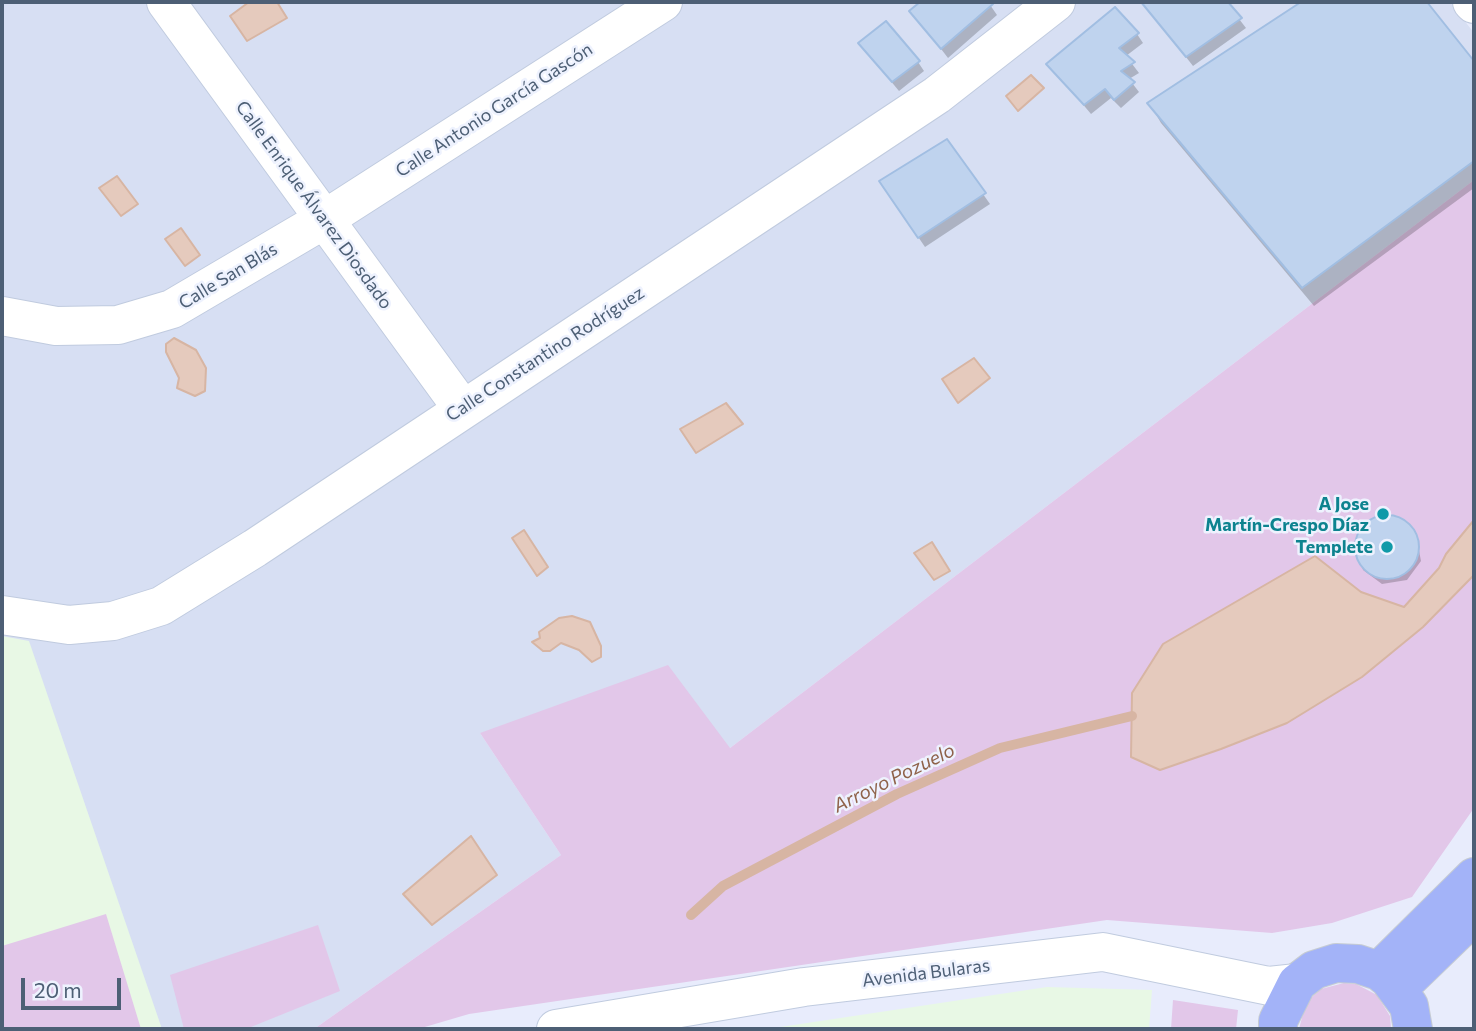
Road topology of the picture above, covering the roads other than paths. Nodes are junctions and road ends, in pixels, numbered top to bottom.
1 (166, 2) edge
2 (663, 2) edge
3 (1056, 2) edge
4 (325, 219) junction
5 (2, 316) edge
6 (462, 408) junction
7 (2, 615) edge
8 (1474, 877) edge
9 (1474, 915) edge
10 (1389, 979) junction
11 (1297, 983) junction
12 (556, 1029) edge
13 (1278, 1029) edge
14 (1413, 1029) edge

1 - 4 street, Calle Enrique Álvarez Diosdado
2 - 4 street, Calle Antonio García Gascón
3 - 6 street, Calle Constantino Rodríguez
4 - 5 street, Calle San Blás
4 - 6 street, Calle Enrique Álvarez Diosdado
6 - 7 street, Calle Constantino Rodríguez
8 - 10 main road
9 - 10 main road
10 - 11 main road
10 - 14 main road
11 - 12 street, Avenida Bularas
11 - 13 main road

